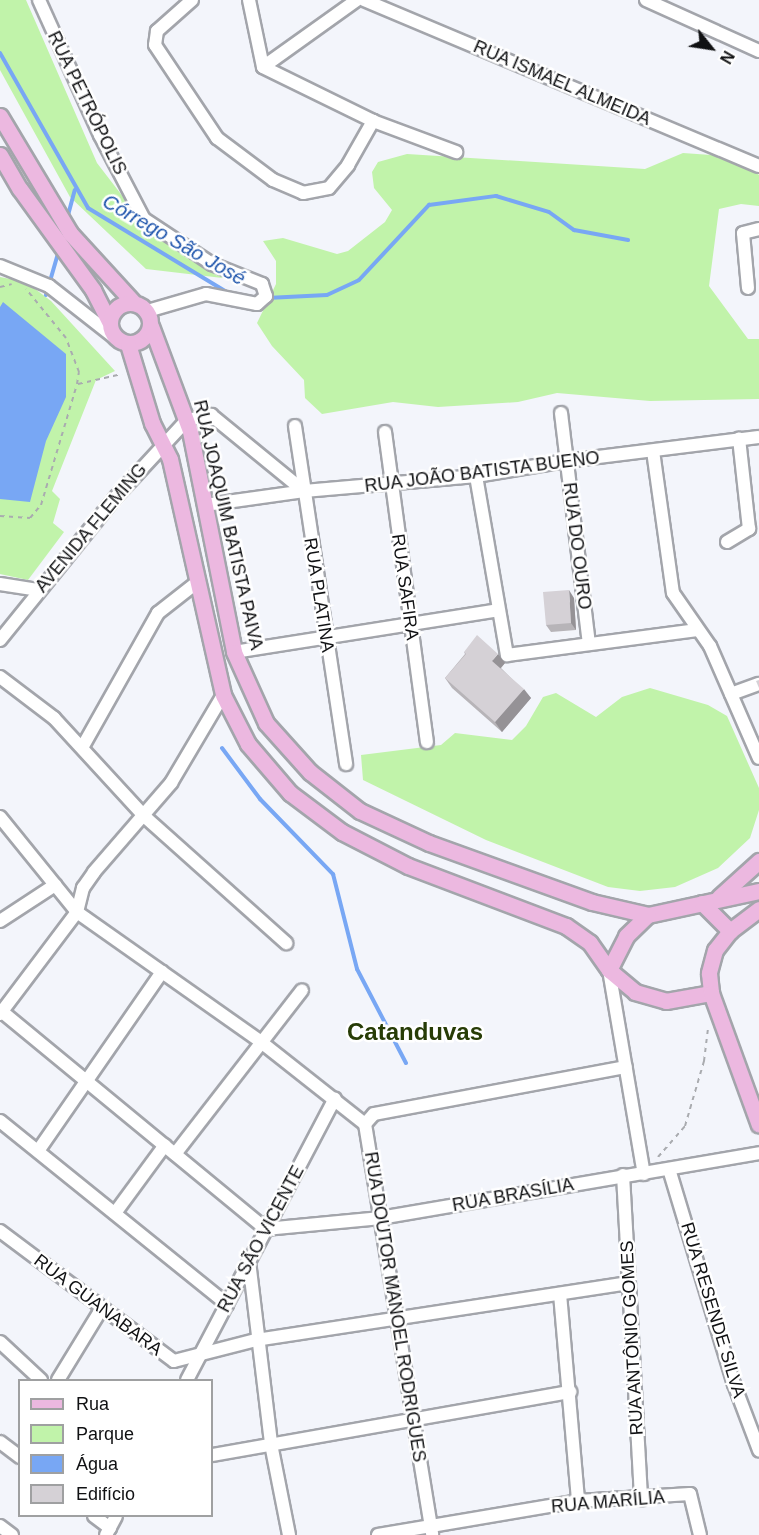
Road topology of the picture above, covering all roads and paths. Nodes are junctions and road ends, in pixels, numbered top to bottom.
1 (39, 0) edge
2 (192, 0) edge
3 (249, 0) edge
4 (357, 0) edge
5 (364, 0) edge
6 (646, 0) edge
7 (675, 6) edge
8 (759, 51) edge
9 (263, 67) junction
10 (0, 116) edge
11 (373, 121) junction
12 (456, 152) dead end
13 (0, 155) edge
14 (759, 166) edge
15 (759, 230) edge
16 (0, 266) edge
17 (0, 287) edge
18 (747, 288) dead end
19 (133, 302) junction
20 (147, 311) junction
21 (109, 321) junction
22 (151, 326) junction
23 (114, 337) junction
24 (128, 344) junction
25 (133, 371) junction
26 (77, 384) junction
27 (561, 412) dead end
28 (187, 420) junction
29 (295, 426) dead end
30 (385, 432) dead end
31 (759, 437) edge
32 (739, 439) junction
33 (162, 446) junction
34 (653, 451) junction
35 (566, 460) junction
36 (476, 476) junction
37 (390, 486) junction
38 (304, 491) junction
39 (205, 505) junction
40 (0, 516) edge
41 (727, 542) dead end
42 (0, 584) edge
43 (195, 584) junction
44 (38, 590) junction
45 (498, 610) junction
46 (411, 624) junction
47 (697, 630) junction
48 (325, 636) junction
49 (0, 640) edge
50 (589, 643) junction
51 (234, 652) junction
52 (0, 677) edge
53 (759, 684) edge
54 (731, 694) junction
55 (223, 695) junction
56 (427, 742) dead end
57 (84, 746) junction
58 (759, 758) edge
59 (346, 764) dead end
60 (144, 816) junction
61 (0, 817) edge
62 (759, 861) edge
63 (55, 885) junction
64 (759, 891) edge
65 (709, 901) junction
66 (759, 909) edge
67 (77, 912) junction
68 (648, 915) junction
69 (0, 921) edge
70 (730, 931) junction
71 (286, 943) dead end
72 (609, 970) junction
73 (162, 972) junction
74 (302, 990) dead end
75 (711, 993) junction
76 (1, 1012) edge
77 (709, 1016) dead end
78 (261, 1042) junction
79 (626, 1067) junction
80 (87, 1081) junction
81 (335, 1098) junction
82 (0, 1121) edge
83 (365, 1124) junction
84 (759, 1125) edge
85 (165, 1145) junction
86 (38, 1151) junction
87 (759, 1153) edge
88 (175, 1154) junction
89 (669, 1169) junction
90 (644, 1174) junction
91 (623, 1175) junction
92 (115, 1213) junction
93 (380, 1218) junction
94 (266, 1229) junction
95 (0, 1231) edge
96 (249, 1261) junction
97 (628, 1283) junction
98 (560, 1294) junction
99 (227, 1304) junction
100 (102, 1308) junction
101 (397, 1318) junction
102 (256, 1340) junction
103 (0, 1342) edge
104 (201, 1354) junction
105 (40, 1379) edge
106 (59, 1379) edge
107 (188, 1379) edge
108 (570, 1392) junction
109 (414, 1420) junction
110 (0, 1442) edge
111 (271, 1444) junction
112 (759, 1450) edge
113 (18, 1453) edge
114 (213, 1455) edge
115 (642, 1500) junction
116 (578, 1501) junction
117 (96, 1517) edge
118 (115, 1517) edge
119 (0, 1526) edge
120 (108, 1531) edge
121 (431, 1532) edge
122 (12, 1535) edge
123 (289, 1535) edge
124 (378, 1535) edge
125 (700, 1535) edge

1 - 20 street, RUA PETRÓPOLIS
2 - 11 street
3 - 9 street
4 - 9 street
5 - 14 street, RUA ISMAEL ALMEIDA
6 - 7 street
7 - 8 street
9 - 11 street
10 - 19 main road
11 - 12 street
13 - 21 main road
15 - 18 street
16 - 23 street
17 - 26 path
19 - 20 main road
19 - 21 main road
20 - 22 main road, RUA JOAQUIM BATISTA PAIVA
21 - 23 main road
22 - 24 main road
22 - 28 main road, RUA JOAQUIM BATISTA PAIVA
23 - 24 main road
24 - 25 main road
25 - 26 path
25 - 33 main road
26 - 40 path
27 - 35 street, RUA DO OURO
28 - 33 street, AVENIDA FLEMING
28 - 38 street
28 - 39 main road, RUA JOAQUIM BATISTA PAIVA
29 - 38 street, RUA PLATINA
30 - 37 street, RUA SAFIRA
31 - 32 street, RUA JOÃO BATISTA BUENO
32 - 34 street, RUA JOÃO BATISTA BUENO
32 - 41 street
33 - 43 main road
33 - 44 street, AVENIDA FLEMING
34 - 35 street, RUA JOÃO BATISTA BUENO
34 - 47 street
35 - 36 street, RUA JOÃO BATISTA BUENO
35 - 50 street, RUA DO OURO
36 - 37 street, RUA JOÃO BATISTA BUENO
36 - 45 street
37 - 38 street, RUA JOÃO BATISTA BUENO
37 - 46 street, RUA SAFIRA
38 - 39 street, RUA JOÃO BATISTA BUENO
38 - 48 street, RUA PLATINA
39 - 51 main road, RUA JOAQUIM BATISTA PAIVA
42 - 44 street
43 - 55 main road
43 - 57 street
44 - 49 street, AVENIDA FLEMING
45 - 46 street
45 - 50 street
46 - 48 street
46 - 56 street, RUA SAFIRA
47 - 50 street
47 - 54 street
48 - 51 street
48 - 59 street, RUA PLATINA
51 - 68 main road, RUA JOAQUIM BATISTA PAIVA
52 - 57 street
53 - 54 street
54 - 58 street
55 - 60 street
55 - 72 main road
57 - 60 street
60 - 67 street
60 - 71 street
61 - 63 street
62 - 65 main road
63 - 67 street
63 - 69 street
64 - 65 main road, RUA JOAQUIM BATISTA PAIVA
65 - 68 main road, RUA JOAQUIM BATISTA PAIVA
65 - 70 main road
66 - 70 main road
67 - 73 street
67 - 76 street
68 - 72 main road
70 - 75 main road
72 - 75 main road
72 - 79 street
73 - 78 street
73 - 80 street
74 - 78 street
75 - 84 main road
76 - 80 street
77 - 90 path
78 - 81 street
78 - 88 street
79 - 83 street
79 - 90 street
80 - 85 street
80 - 86 street
81 - 83 street
81 - 94 street, RUA SÃO VICENTE
82 - 86 street
83 - 93 street, RUA DOUTOR MANOEL RODRIGUES
85 - 88 street
85 - 92 street
86 - 92 street
87 - 89 street, RUA BRASÍLIA
88 - 94 street
89 - 90 street, RUA BRASÍLIA
89 - 112 street, RUA RESENDE SILVA
90 - 91 street, RUA BRASÍLIA
91 - 93 street, RUA BRASÍLIA
91 - 97 street, RUA ANTÔNIO GOMES
92 - 99 street
93 - 94 street, RUA BRASÍLIA
93 - 101 street, RUA DOUTOR MANOEL RODRIGUES
94 - 96 street, RUA SÃO VICENTE
95 - 100 street, RUA GUANABARA
96 - 99 street, RUA SÃO VICENTE
96 - 102 street
97 - 98 street
97 - 115 street, RUA ANTÔNIO GOMES
98 - 101 street
98 - 108 street
99 - 104 street, RUA SÃO VICENTE
100 - 104 street, RUA GUANABARA
100 - 106 street
101 - 102 street
101 - 109 street, RUA DOUTOR MANOEL RODRIGUES
102 - 104 street
102 - 111 street
103 - 105 street
104 - 107 street, RUA SÃO VICENTE
108 - 109 street
108 - 116 street
109 - 111 street
109 - 121 street, RUA DOUTOR MANOEL RODRIGUES
110 - 113 street
111 - 114 street
111 - 123 street
115 - 116 street, RUA MARÍLIA
115 - 125 street, RUA MARÍLIA
116 - 121 street, RUA MARÍLIA
117 - 120 street
118 - 120 street
119 - 122 street
121 - 124 street, RUA MARÍLIA

